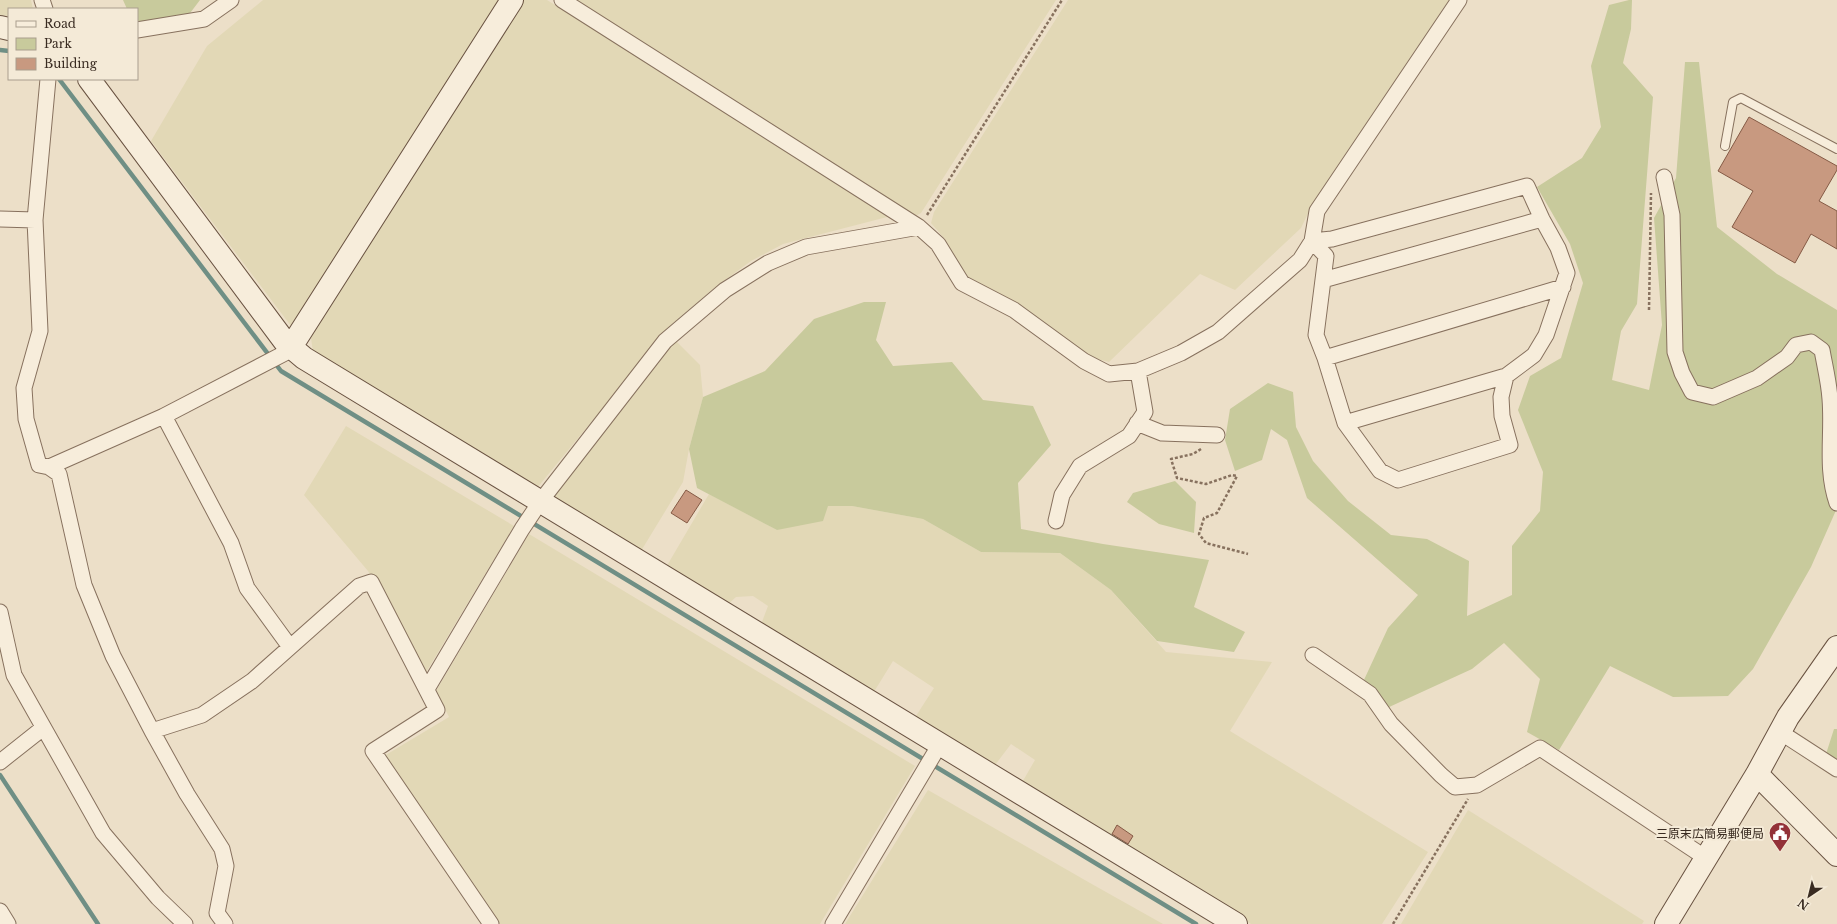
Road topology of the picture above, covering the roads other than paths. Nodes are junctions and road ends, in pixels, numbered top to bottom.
1 (231, 0) edge
2 (512, 0) edge
3 (562, 0) edge
4 (1459, 0) edge
5 (138, 30) edge
6 (48, 80) edge
7 (90, 80) edge
8 (1725, 146) dead end
9 (1837, 149) edge
10 (1664, 177) road end
11 (0, 219) edge
12 (1542, 219) junction
13 (35, 220) junction
14 (919, 227) junction
15 (1312, 241) junction
16 (1323, 280) junction
17 (1563, 286) junction
18 (288, 350) junction
19 (1325, 358) junction
20 (1138, 370) junction
21 (1506, 376) junction
22 (164, 416) junction
23 (1137, 423) junction
24 (1345, 423) junction
25 (1217, 435) road end
26 (49, 466) junction
27 (540, 502) junction
28 (1837, 503) edge
29 (1056, 521) dead end
30 (0, 612) edge
31 (290, 647) junction
32 (1837, 647) edge
33 (1313, 655) dead end
34 (427, 689) junction
35 (43, 728) junction
36 (152, 731) junction
37 (1780, 732) junction
38 (940, 744) junction
39 (0, 762) edge
40 (1837, 769) edge
41 (1757, 774) junction
42 (1837, 855) edge
43 (1706, 858) junction
44 (0, 911) edge
45 (8, 924) edge
46 (185, 924) edge
47 (225, 924) edge
48 (490, 924) edge
49 (832, 924) edge
50 (1236, 924) edge
51 (1666, 924) edge

1 - 5 street
2 - 18 street
3 - 14 street
4 - 15 street
6 - 13 street
7 - 18 street
8 - 9 lane
10 - 28 street
11 - 13 street
12 - 15 street
12 - 16 street
12 - 17 street
13 - 26 street
14 - 20 street
14 - 27 street
15 - 16 street
15 - 20 street
16 - 19 street
17 - 19 street
17 - 21 street
18 - 22 street
18 - 27 street
19 - 24 street
20 - 23 street
21 - 24 street
21 - 24 street
22 - 26 street
22 - 31 street
23 - 25 street
23 - 29 street
26 - 36 street
27 - 34 street
27 - 38 street
30 - 35 street
31 - 34 street
31 - 36 street
32 - 37 street
33 - 43 street
34 - 48 street
35 - 39 street
35 - 46 street
36 - 47 street
37 - 40 street
37 - 41 street
38 - 49 street
38 - 50 street
41 - 42 street
41 - 43 street
43 - 51 street
44 - 45 street

